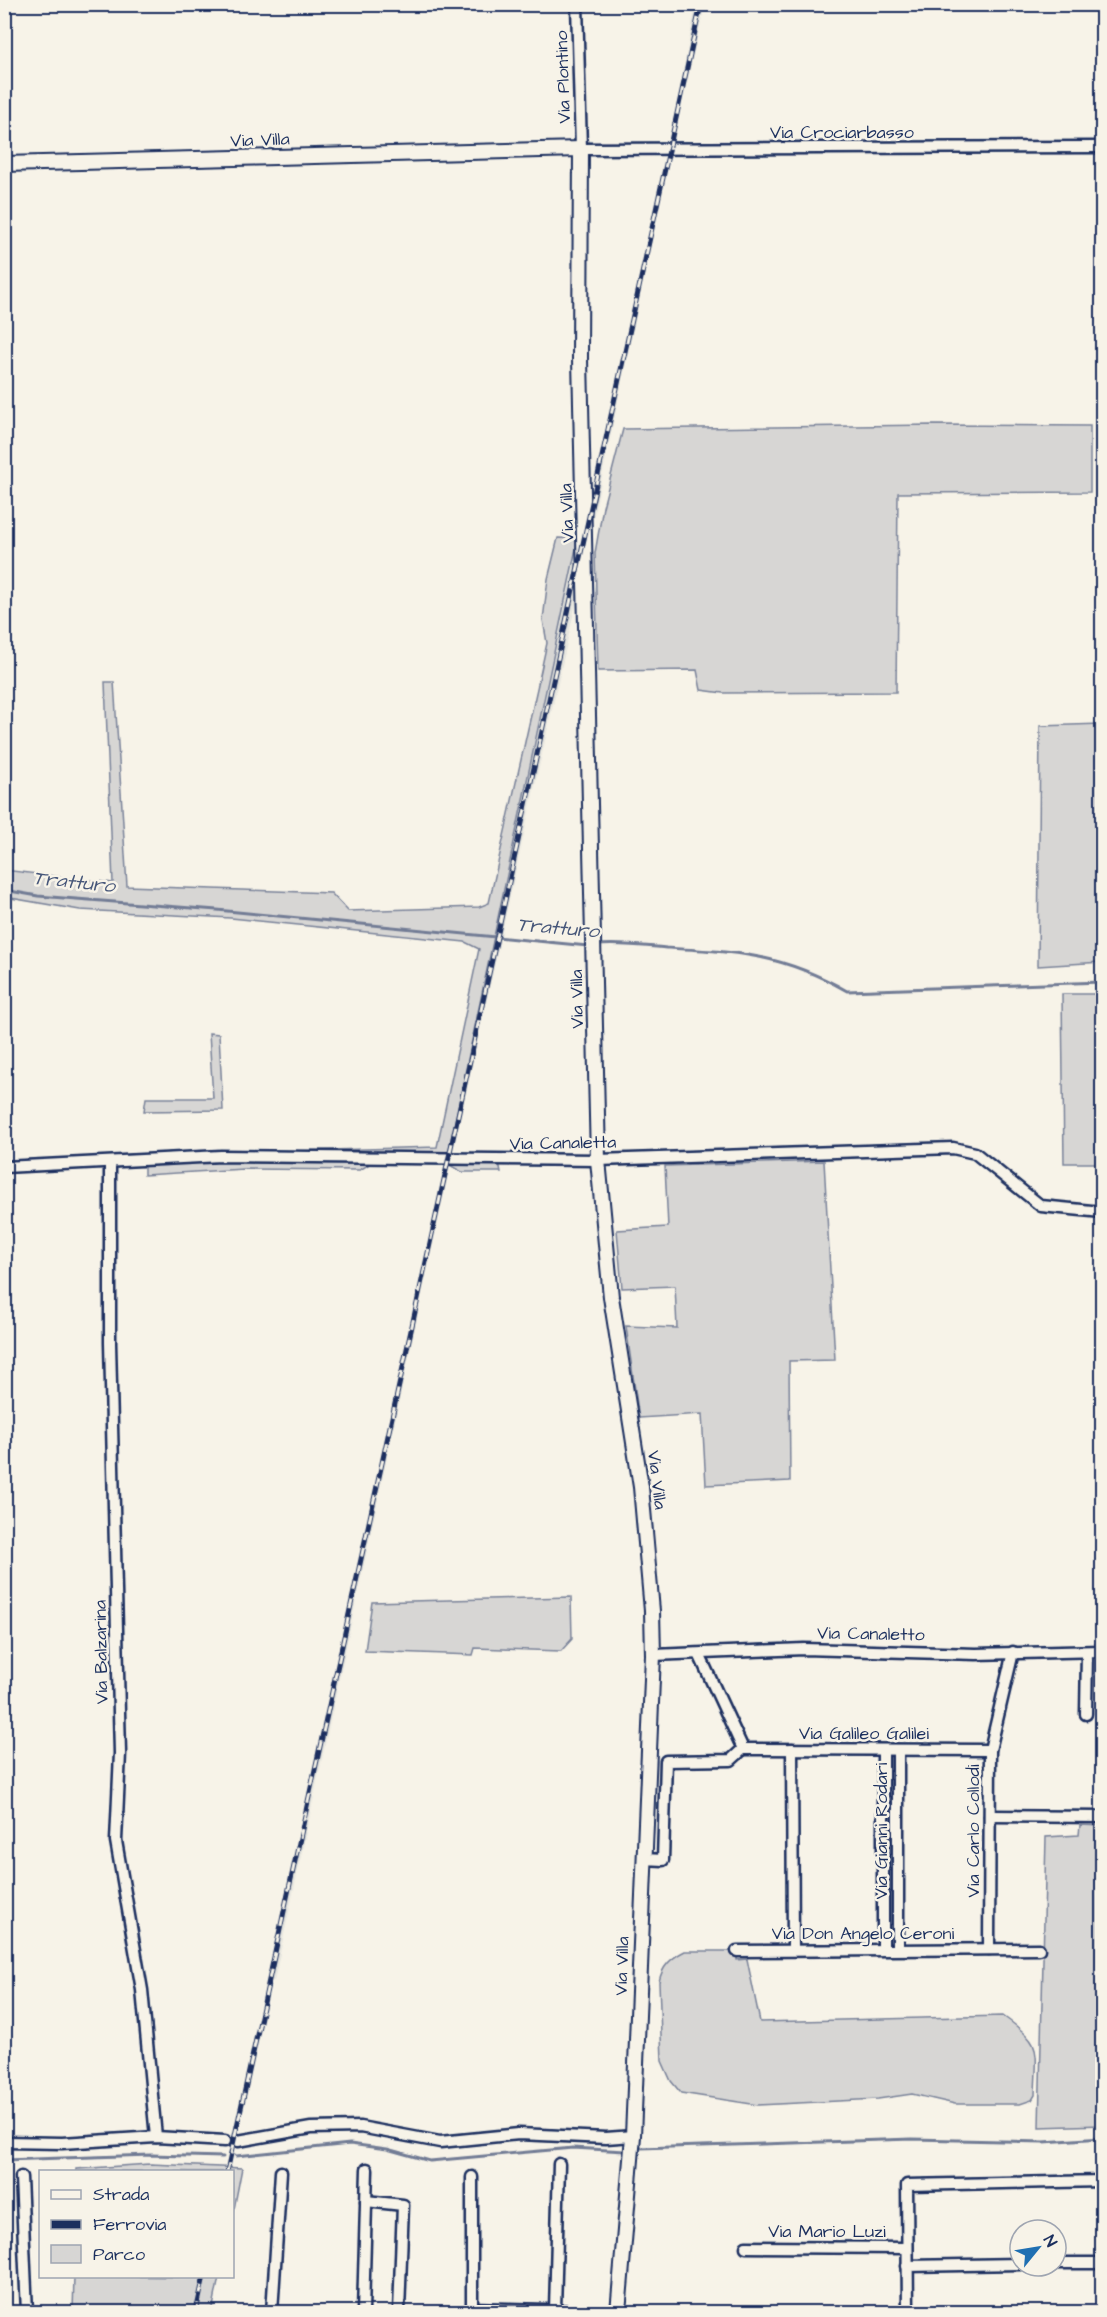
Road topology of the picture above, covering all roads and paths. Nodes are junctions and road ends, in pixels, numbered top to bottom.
1 (577, 4) edge
2 (1102, 147) edge
3 (581, 149) junction
4 (4, 164) edge
5 (598, 1160) junction
6 (110, 1163) junction
7 (4, 1167) edge
8 (1102, 1212) edge
9 (1087, 1652) junction
10 (1102, 1652) edge
11 (1013, 1653) junction
12 (699, 1654) junction
13 (653, 1655) junction
14 (1086, 1714) dead end
15 (743, 1749) junction
16 (792, 1749) junction
17 (883, 1750) junction
18 (898, 1750) junction
19 (990, 1750) junction
20 (990, 1816) junction
21 (1102, 1817) edge
22 (645, 1859) junction
23 (883, 1949) junction
24 (898, 1949) junction
25 (989, 1949) junction
26 (1039, 1949) dead end
27 (793, 1950) junction
28 (737, 1951) dead end
29 (633, 2136) junction
30 (156, 2137) junction
31 (225, 2141) dead end
32 (238, 2141) dead end
33 (4, 2142) edge
34 (560, 2164) dead end
35 (367, 2169) dead end
36 (281, 2172) dead end
37 (21, 2177) dead end
38 (472, 2177) dead end
39 (1102, 2181) edge
40 (366, 2201) junction
41 (746, 2247) dead end
42 (907, 2248) junction
43 (1068, 2263) edge
44 (1102, 2263) edge
45 (1008, 2264) edge
46 (907, 2266) junction
47 (472, 2310) edge
48 (555, 2310) junction
49 (618, 2312) edge
50 (27, 2313) edge
51 (272, 2313) edge
52 (363, 2313) edge
53 (399, 2313) edge
54 (908, 2313) edge

1 - 3 street, Via Plontino
2 - 3 street, Via Crociarbasso
3 - 4 street, Via Villa
3 - 5 street, Via Villa
5 - 6 street, Via Canaletta
5 - 8 street, Via Canaletta
5 - 13 street, Via Villa
6 - 7 street, Via Canaletta
6 - 30 street, Via Balzarina
9 - 10 street, Via Canaletto
9 - 11 street, Via Canaletto
9 - 14 street
11 - 12 street, Via Canaletto
11 - 19 street
12 - 13 street, Via Canaletto
12 - 15 street
13 - 22 street, Via Villa
15 - 16 street, Via Galileo Galilei
15 - 22 street
16 - 17 street, Via Galileo Galilei
16 - 27 street
17 - 18 street, Via Galileo Galilei
17 - 23 street, Via Gianni Rodari
18 - 19 street, Via Galileo Galilei
18 - 24 street, Via Gianni Rodari
19 - 20 street, Via Carlo Collodi
20 - 21 street
20 - 25 street, Via Carlo Collodi
22 - 29 street, Via Villa
23 - 24 street, Via Don Angelo Ceroni
23 - 27 street, Via Don Angelo Ceroni
24 - 25 street, Via Don Angelo Ceroni
25 - 26 street, Via Don Angelo Ceroni
27 - 28 street, Via Don Angelo Ceroni
29 - 32 street
29 - 49 street, Via Villa
30 - 31 street
30 - 33 street
34 - 48 street
35 - 40 street
36 - 51 street
37 - 50 street
38 - 47 street
39 - 42 street
40 - 52 street
40 - 53 street
41 - 42 street, Via Mario Luzi
42 - 46 street
43 - 44 street
45 - 46 street
46 - 54 street
47 - 48 street
48 - 49 street

